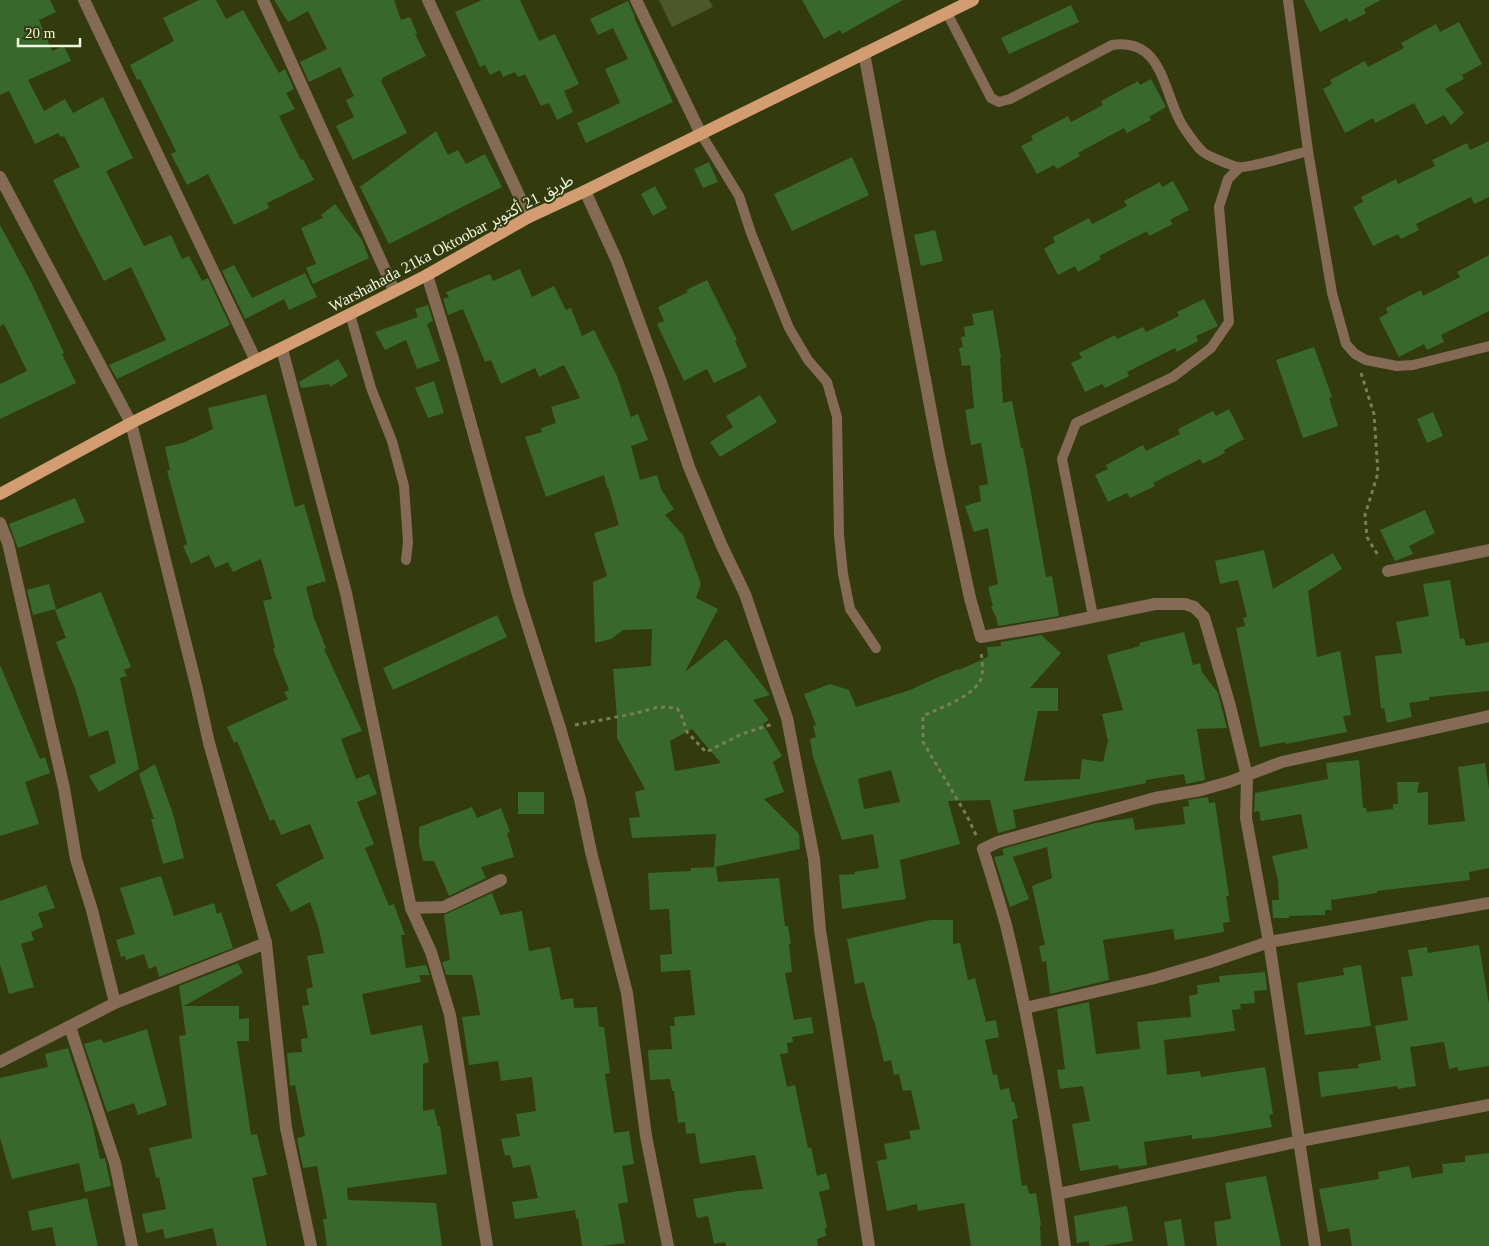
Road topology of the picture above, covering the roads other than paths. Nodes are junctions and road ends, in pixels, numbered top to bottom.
1 (84, 0) edge
2 (263, 0) edge
3 (428, 0) edge
4 (636, 0) edge
5 (973, 0) edge
6 (1288, 0) edge
7 (947, 13) junction
8 (864, 53) junction
9 (701, 134) junction
10 (1308, 151) junction
11 (1239, 168) junction
12 (0, 177) edge
13 (585, 191) junction
14 (529, 217) junction
15 (427, 275) junction
16 (394, 290) junction
17 (350, 314) junction
18 (1489, 346) edge
19 (282, 348) junction
20 (256, 361) junction
21 (131, 423) junction
22 (0, 494) edge
23 (0, 524) edge
24 (1489, 550) edge
25 (406, 560) dead end
26 (1388, 571) road end
27 (1093, 616) junction
28 (876, 648) dead end
29 (1489, 716) edge
30 (1247, 776) junction
31 (501, 880) dead end
32 (1489, 903) edge
33 (411, 908) junction
34 (1269, 942) junction
35 (266, 943) junction
36 (115, 1003) junction
37 (1025, 1008) junction
38 (70, 1027) junction
39 (0, 1062) edge
40 (1489, 1105) edge
41 (1300, 1141) junction
42 (1058, 1194) junction
43 (132, 1246) edge
44 (311, 1246) edge
45 (487, 1246) edge
46 (668, 1246) edge
47 (869, 1246) edge
48 (1065, 1246) edge
49 (1315, 1246) edge

1 - 20 street
2 - 16 street
3 - 14 street
4 - 9 street
5 - 7 main road, Warshahada 21ka Oktoobar طريق 21 أكتوبر
6 - 10 lane
7 - 8 main road, Warshahada 21ka Oktoobar طريق 21 أكتوبر
7 - 11 lane
8 - 9 main road, Warshahada 21ka Oktoobar طريق 21 أكتوبر
8 - 27 street
9 - 13 main road, Warshahada 21ka Oktoobar طريق 21 أكتوبر
9 - 28 lane
10 - 11 lane
10 - 18 lane
11 - 27 lane
12 - 21 street
13 - 14 main road, Warshahada 21ka Oktoobar طريق 21 أكتوبر
13 - 47 street
14 - 15 main road, Warshahada 21ka Oktoobar طريق 21 أكتوبر
15 - 16 main road, Warshahada 21ka Oktoobar طريق 21 أكتوبر
15 - 46 street
16 - 17 main road, Warshahada 21ka Oktoobar طريق 21 أكتوبر
17 - 19 main road, Warshahada 21ka Oktoobar طريق 21 أكتوبر
17 - 25 lane
19 - 20 main road, Warshahada 21ka Oktoobar طريق 21 أكتوبر
19 - 33 street
20 - 21 main road, Warshahada 21ka Oktoobar طريق 21 أكتوبر
21 - 22 main road, Warshahada 21ka Oktoobar طريق 21 أكتوبر
21 - 35 street
23 - 36 street
24 - 26 street
27 - 30 street
29 - 30 street
30 - 34 street
30 - 37 street
31 - 33 street
32 - 34 street
33 - 45 street
34 - 37 street
34 - 41 street
35 - 36 street
35 - 44 street
36 - 38 street
37 - 42 street
38 - 39 street
38 - 43 street
40 - 41 street
41 - 42 street
41 - 49 street
42 - 48 street

